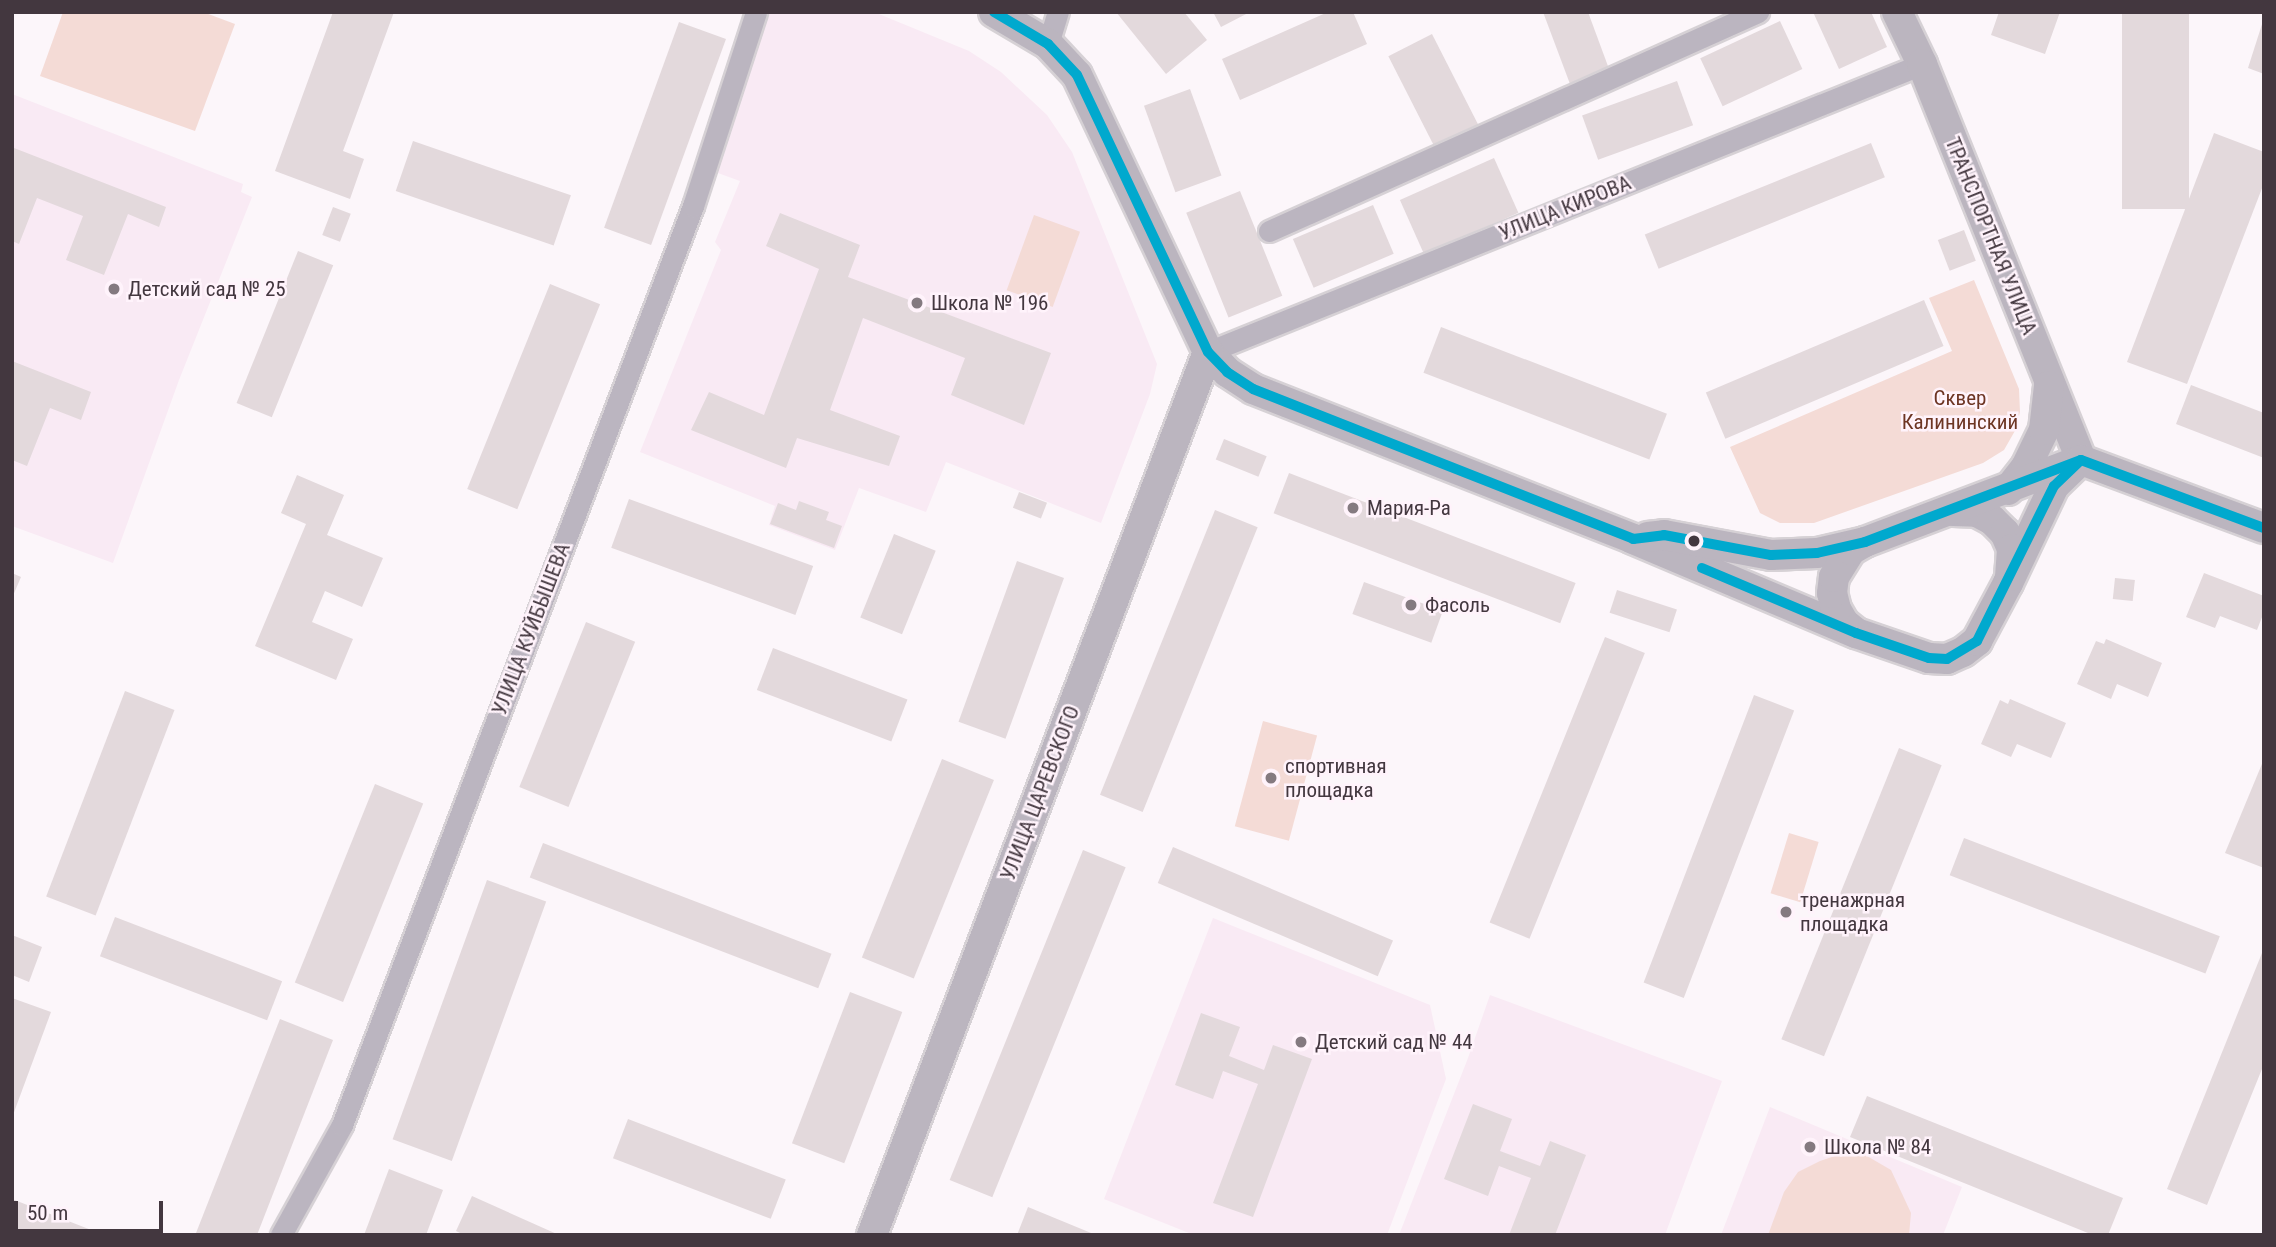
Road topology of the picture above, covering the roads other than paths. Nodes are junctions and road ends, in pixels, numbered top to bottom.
1 (756, 12) edge
2 (994, 12) edge
3 (1058, 12) edge
4 (1758, 12) edge
5 (1897, 12) edge
6 (1048, 44) junction
7 (1922, 64) junction
8 (1269, 231) dead end
9 (1208, 352) junction
10 (2049, 382) junction
11 (2081, 460) junction
12 (2008, 491) junction
13 (1944, 514) junction
14 (2264, 527) edge
15 (1633, 539) junction
16 (1865, 542) junction
17 (2008, 583) junction
18 (1856, 633) junction
19 (281, 1235) edge
20 (872, 1235) edge

1 - 19 street, УЛИЦА КУЙБЫШЕВА
2 - 6 main road
3 - 6 street
4 - 8 street
5 - 7 main road, ТРАНСПОРТНАЯ УЛИЦА
6 - 9 main road
7 - 9 street, УЛИЦА КИРОВА
7 - 10 main road, ТРАНСПОРТНАЯ УЛИЦА
9 - 15 main road
9 - 20 main road, УЛИЦА ЦАРЕВСКОГО
10 - 11 main road, ТРАНСПОРТНАЯ УЛИЦА
10 - 12 main road
11 - 12 main road
11 - 14 main road
11 - 17 main road
12 - 13 main road
13 - 16 main road
13 - 17 main road
15 - 16 main road
15 - 18 main road
16 - 18 main road
17 - 18 main road

